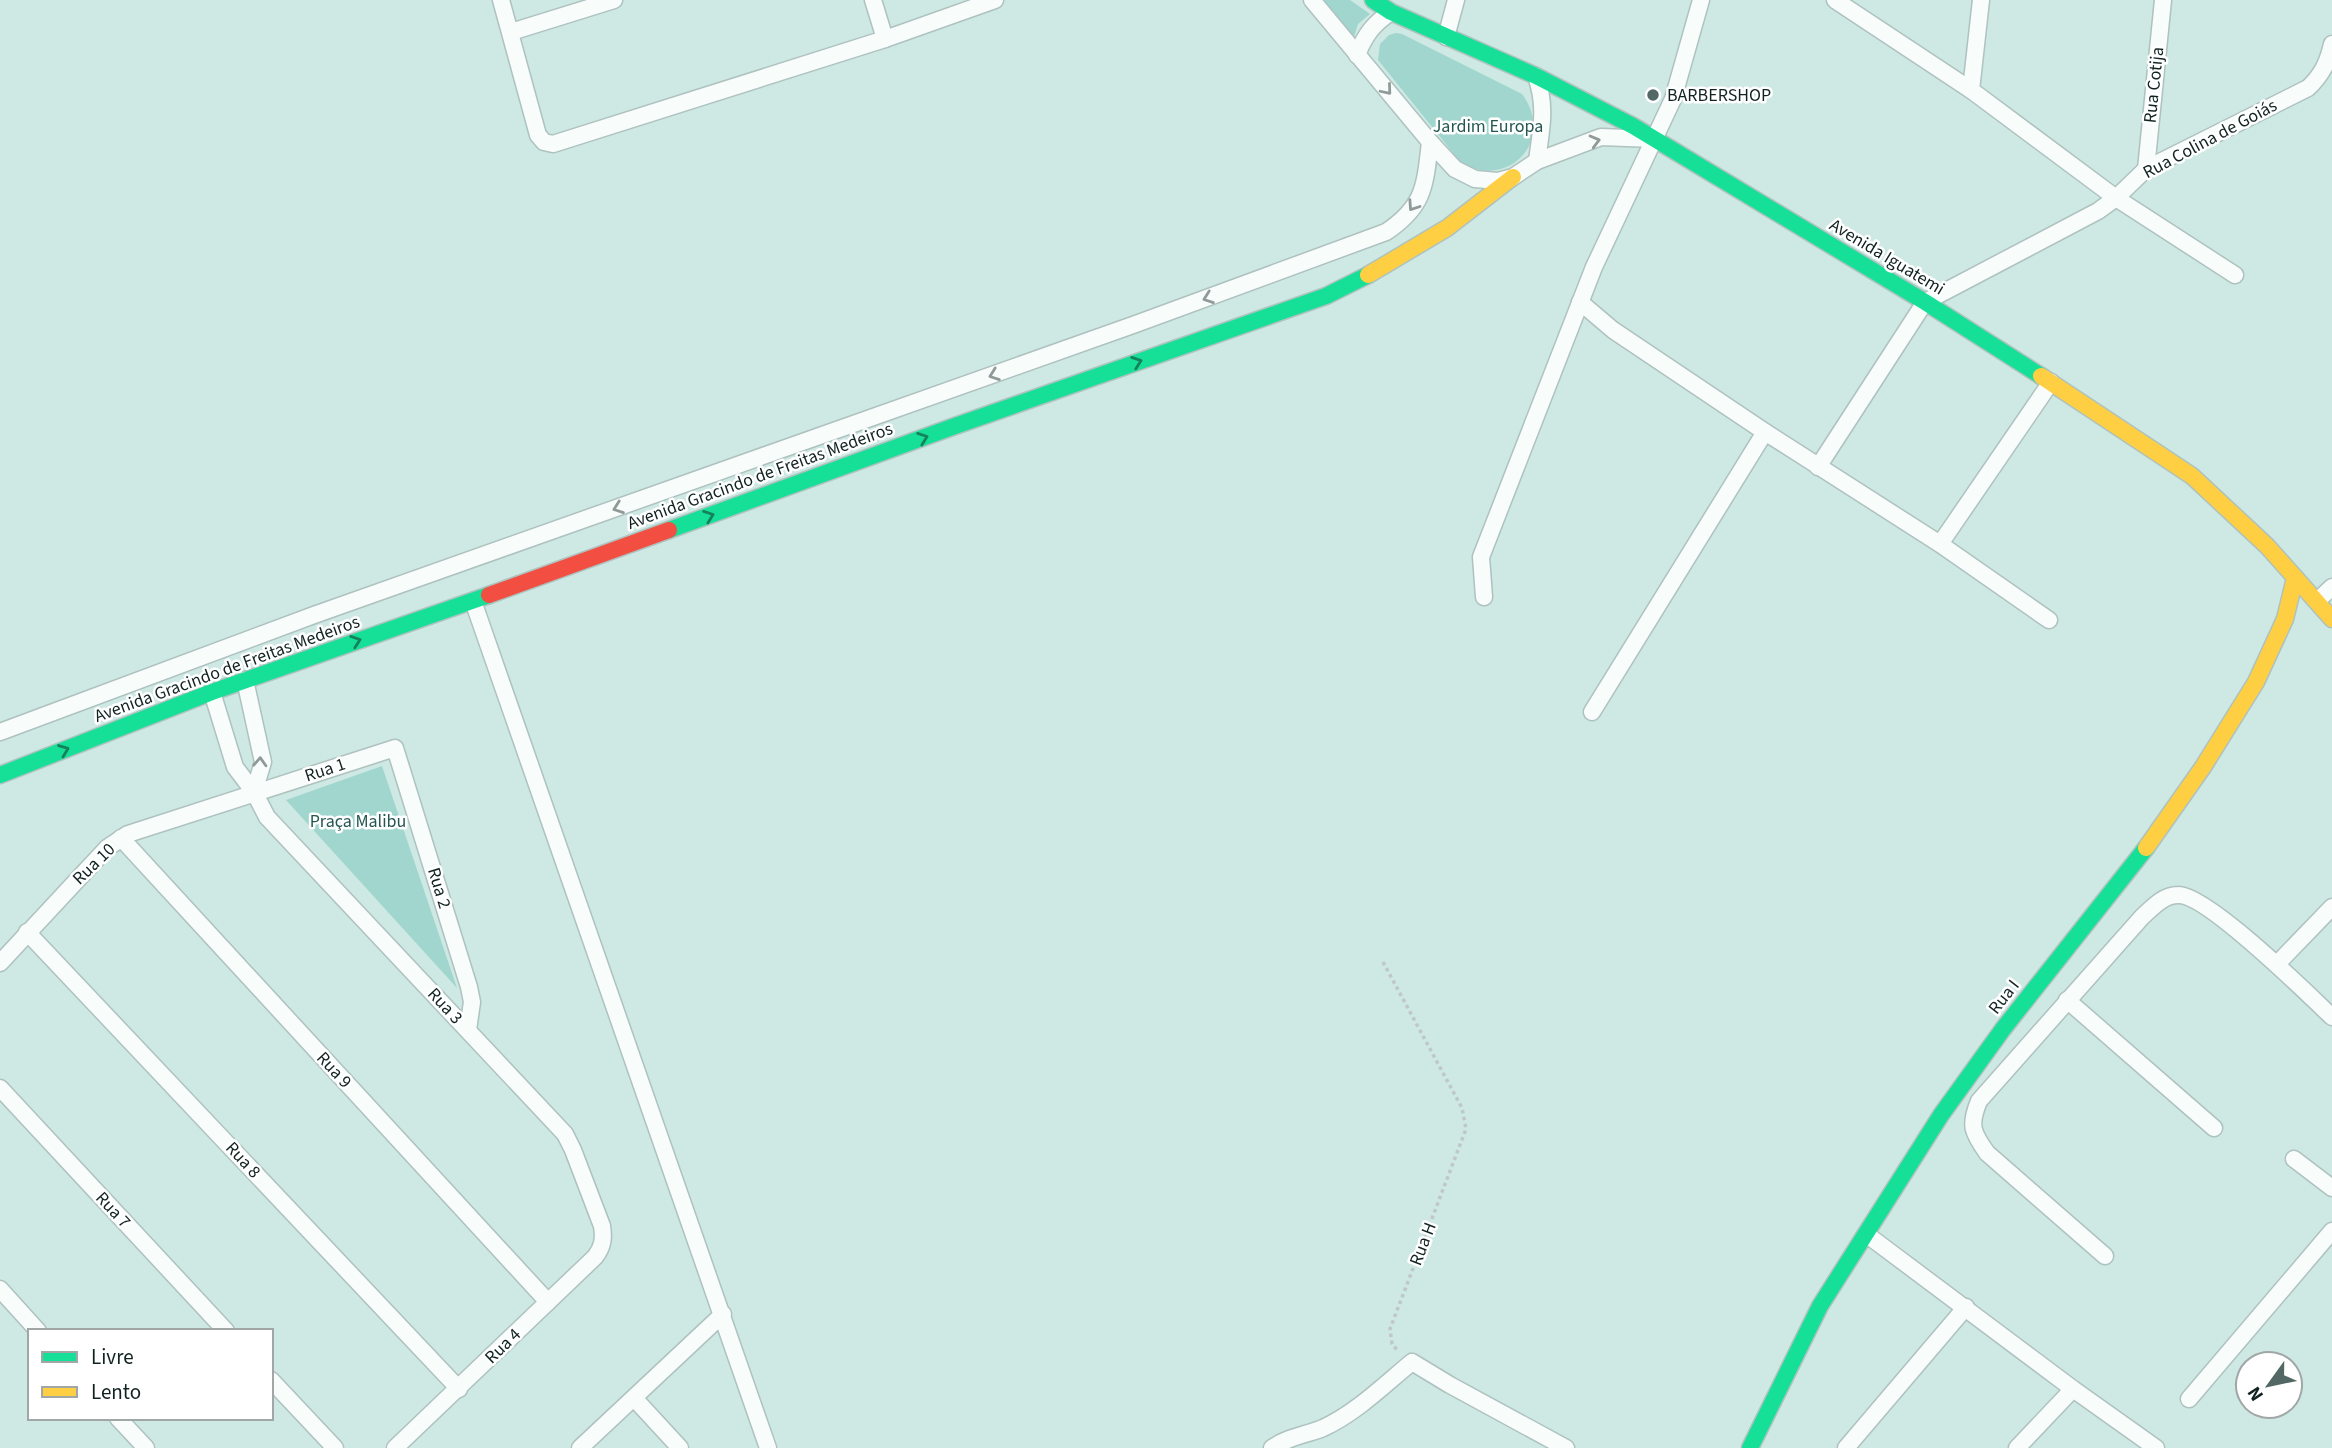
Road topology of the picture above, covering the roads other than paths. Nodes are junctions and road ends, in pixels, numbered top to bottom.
1 (501, 0) edge
2 (614, 0) edge
3 (873, 0) edge
4 (1312, 0) edge
5 (1373, 0) edge
6 (1456, 0) edge
7 (1701, 0) edge
8 (1835, 0) edge
9 (1981, 0) edge
10 (2163, 0) edge
11 (986, 1) edge
12 (1391, 12) junction
13 (511, 33) junction
14 (1447, 37) junction
15 (885, 39) junction
16 (2332, 44) edge
17 (1357, 55) junction
18 (1536, 76) junction
19 (1971, 90) junction
20 (1655, 139) junction
21 (1430, 142) junction
22 (1537, 161) junction
23 (2146, 169) junction
24 (1513, 177) junction
25 (2116, 198) junction
26 (2235, 275) dead end
27 (1580, 302) junction
28 (1925, 302) junction
29 (2050, 382) junction
30 (1765, 432) junction
31 (1818, 467) junction
32 (1940, 544) junction
33 (2295, 578) junction
34 (2332, 587) edge
35 (1484, 597) dead end
36 (472, 601) junction
37 (2317, 601) junction
38 (2332, 619) edge
39 (2049, 620) dead end
40 (245, 680) junction
41 (212, 692) junction
42 (1592, 712) dead end
43 (0, 732) edge
44 (395, 748) joint
45 (0, 775) edge
46 (254, 792) junction
47 (121, 838) junction
48 (2332, 907) edge
49 (27, 932) junction
50 (0, 963) edge
51 (2277, 964) junction
52 (2067, 1000) junction
53 (2332, 1017) edge
54 (468, 1030) junction
55 (0, 1088) edge
56 (2214, 1128) dead end
57 (2294, 1159) dead end
58 (2332, 1188) edge
59 (2332, 1231) edge
60 (1866, 1234) junction
61 (603, 1239) joint
62 (2105, 1256) dead end
63 (0, 1289) edge
64 (548, 1302) junction
65 (1966, 1307) junction
66 (723, 1314) junction
67 (36, 1329) edge
68 (224, 1329) edge
69 (273, 1382) edge
70 (458, 1389) junction
71 (2073, 1389) junction
72 (634, 1398) junction
73 (2189, 1399) dead end
74 (120, 1420) edge
75 (146, 1448) edge
76 (335, 1448) edge
77 (395, 1448) edge
78 (580, 1448) edge
79 (680, 1448) edge
80 (768, 1448) edge
81 (1272, 1448) edge
82 (1566, 1448) edge
83 (1750, 1448) edge
84 (1846, 1448) edge
85 (2017, 1448) edge
86 (2156, 1448) edge

1 - 13 street
2 - 13 street
3 - 15 street
4 - 17 street
5 - 12 street, Avenida Iguatemi
6 - 14 street
7 - 20 street
8 - 19 street
9 - 19 street
10 - 23 street, Rua Cotija
11 - 15 street
12 - 14 street, Avenida Iguatemi
12 - 17 street
13 - 15 street
14 - 18 street, Avenida Iguatemi
16 - 23 street, Rua Colina de Goiás
17 -> 21 street
18 - 20 street, Avenida Iguatemi
18 - 22 street
19 - 25 street
22 -> 20 street
20 - 27 street
20 - 28 street, Avenida Iguatemi
21 - 24 street
21 -> 43 street, Avenida Gracindo de Freitas Medeiros
22 - 24 street
23 - 25 street, Rua Colina de Goiás
36 -> 24 street, Avenida Gracindo de Freitas Medeiros
25 - 26 street
25 - 28 street, Rua Colina de Goiás
27 - 30 street
27 - 35 street
28 - 29 street, Avenida Iguatemi
28 - 31 street
29 - 32 street
29 - 33 street, Avenida Iguatemi
30 - 31 street
30 - 42 street
31 - 32 street
32 - 39 street
33 - 37 street, Avenida Iguatemi
33 - 60 street, Rua I
34 - 37 street
40 -> 36 street, Avenida Gracindo de Freitas Medeiros
36 - 66 street
37 - 38 street, Avenida Iguatemi
40 - 41 street, Avenida Gracindo de Freitas Medeiros
46 -> 40 street
45 -> 41 street, Avenida Gracindo de Freitas Medeiros
41 - 46 street, Rua 3
44 - 46 street, Rua 1
44 - 54 street, Rua 2
46 - 47 street, Rua 10
46 - 54 street, Rua 3
47 - 49 street, Rua 10
47 - 64 street, Rua 9
48 - 51 street
49 - 50 street, Rua 10
49 - 70 street, Rua 8
51 - 52 street
51 - 53 street
52 - 56 street
52 - 62 street
54 - 61 street, Rua 3
55 - 68 street, Rua 7
57 - 58 street
59 - 73 street
60 - 65 street
60 - 83 street, Rua I
61 - 64 street, Rua 4
63 - 67 street
64 - 70 street, Rua 4
65 - 71 street
65 - 84 street
66 - 72 street
66 - 80 street
69 - 76 street
70 - 77 street, Rua 4
71 - 85 street
71 - 86 street
72 - 78 street
72 - 79 street
74 - 75 street
81 - 82 street

